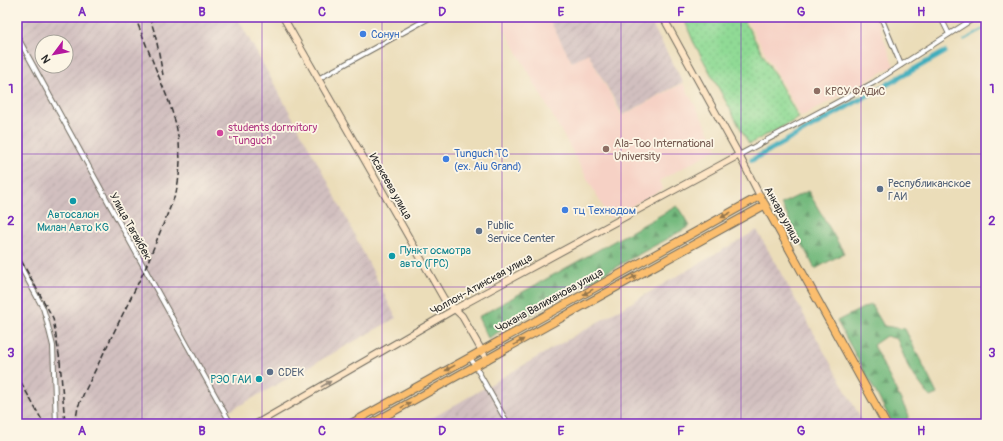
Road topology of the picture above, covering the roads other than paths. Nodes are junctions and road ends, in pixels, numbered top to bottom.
1 (283, 17) edge
2 (431, 17) edge
3 (663, 17) edge
4 (881, 17) edge
5 (942, 17) edge
6 (976, 17) edge
7 (949, 34) junction
8 (17, 36) edge
9 (901, 65) junction
10 (318, 79) junction
11 (739, 155) junction
12 (760, 196) junction
13 (765, 205) junction
14 (17, 260) edge
15 (601, 284) junction
16 (606, 293) junction
17 (455, 309) junction
18 (482, 350) junction
19 (470, 357) junction
20 (486, 360) junction
21 (475, 366) junction
22 (56, 424) edge
23 (231, 424) edge
24 (256, 424) edge
25 (350, 424) edge
26 (371, 424) edge
27 (508, 424) edge
28 (886, 424) edge

1 - 10 street, Исакеева улица
2 - 10 street
3 - 11 street, Анкара улица
4 - 9 street
5 - 7 street
6 - 7 street
7 - 9 street
8 - 23 street, Улица Тагайбек
9 - 11 street
10 - 17 street, Исакеева улица
11 - 12 street, Анкара улица
11 - 17 street, Чолпон-Атинская улица
12 - 13 main road, Анкара улица
12 -> 15 main road, Чокана Валиханова улица
16 -> 13 main road, Чокана Валиханова улица
13 - 28 main road, Анкара улица
14 - 22 street
15 - 16 main road
15 -> 18 main road, Чокана Валиханова улица
20 -> 16 main road, Чокана Валиханова улица
17 - 18 street, Исакеева улица
24 -> 17 street, Чолпон-Атинская улица
18 - 19 main road, Чокана Валиханова улица
18 - 20 street, Исакеева улица
19 - 21 street
19 -> 25 main road, Чокана Валиханова улица
20 - 21 main road, Чокана Валиханова улица
26 -> 21 main road, Чокана Валиханова улица
21 - 27 street

